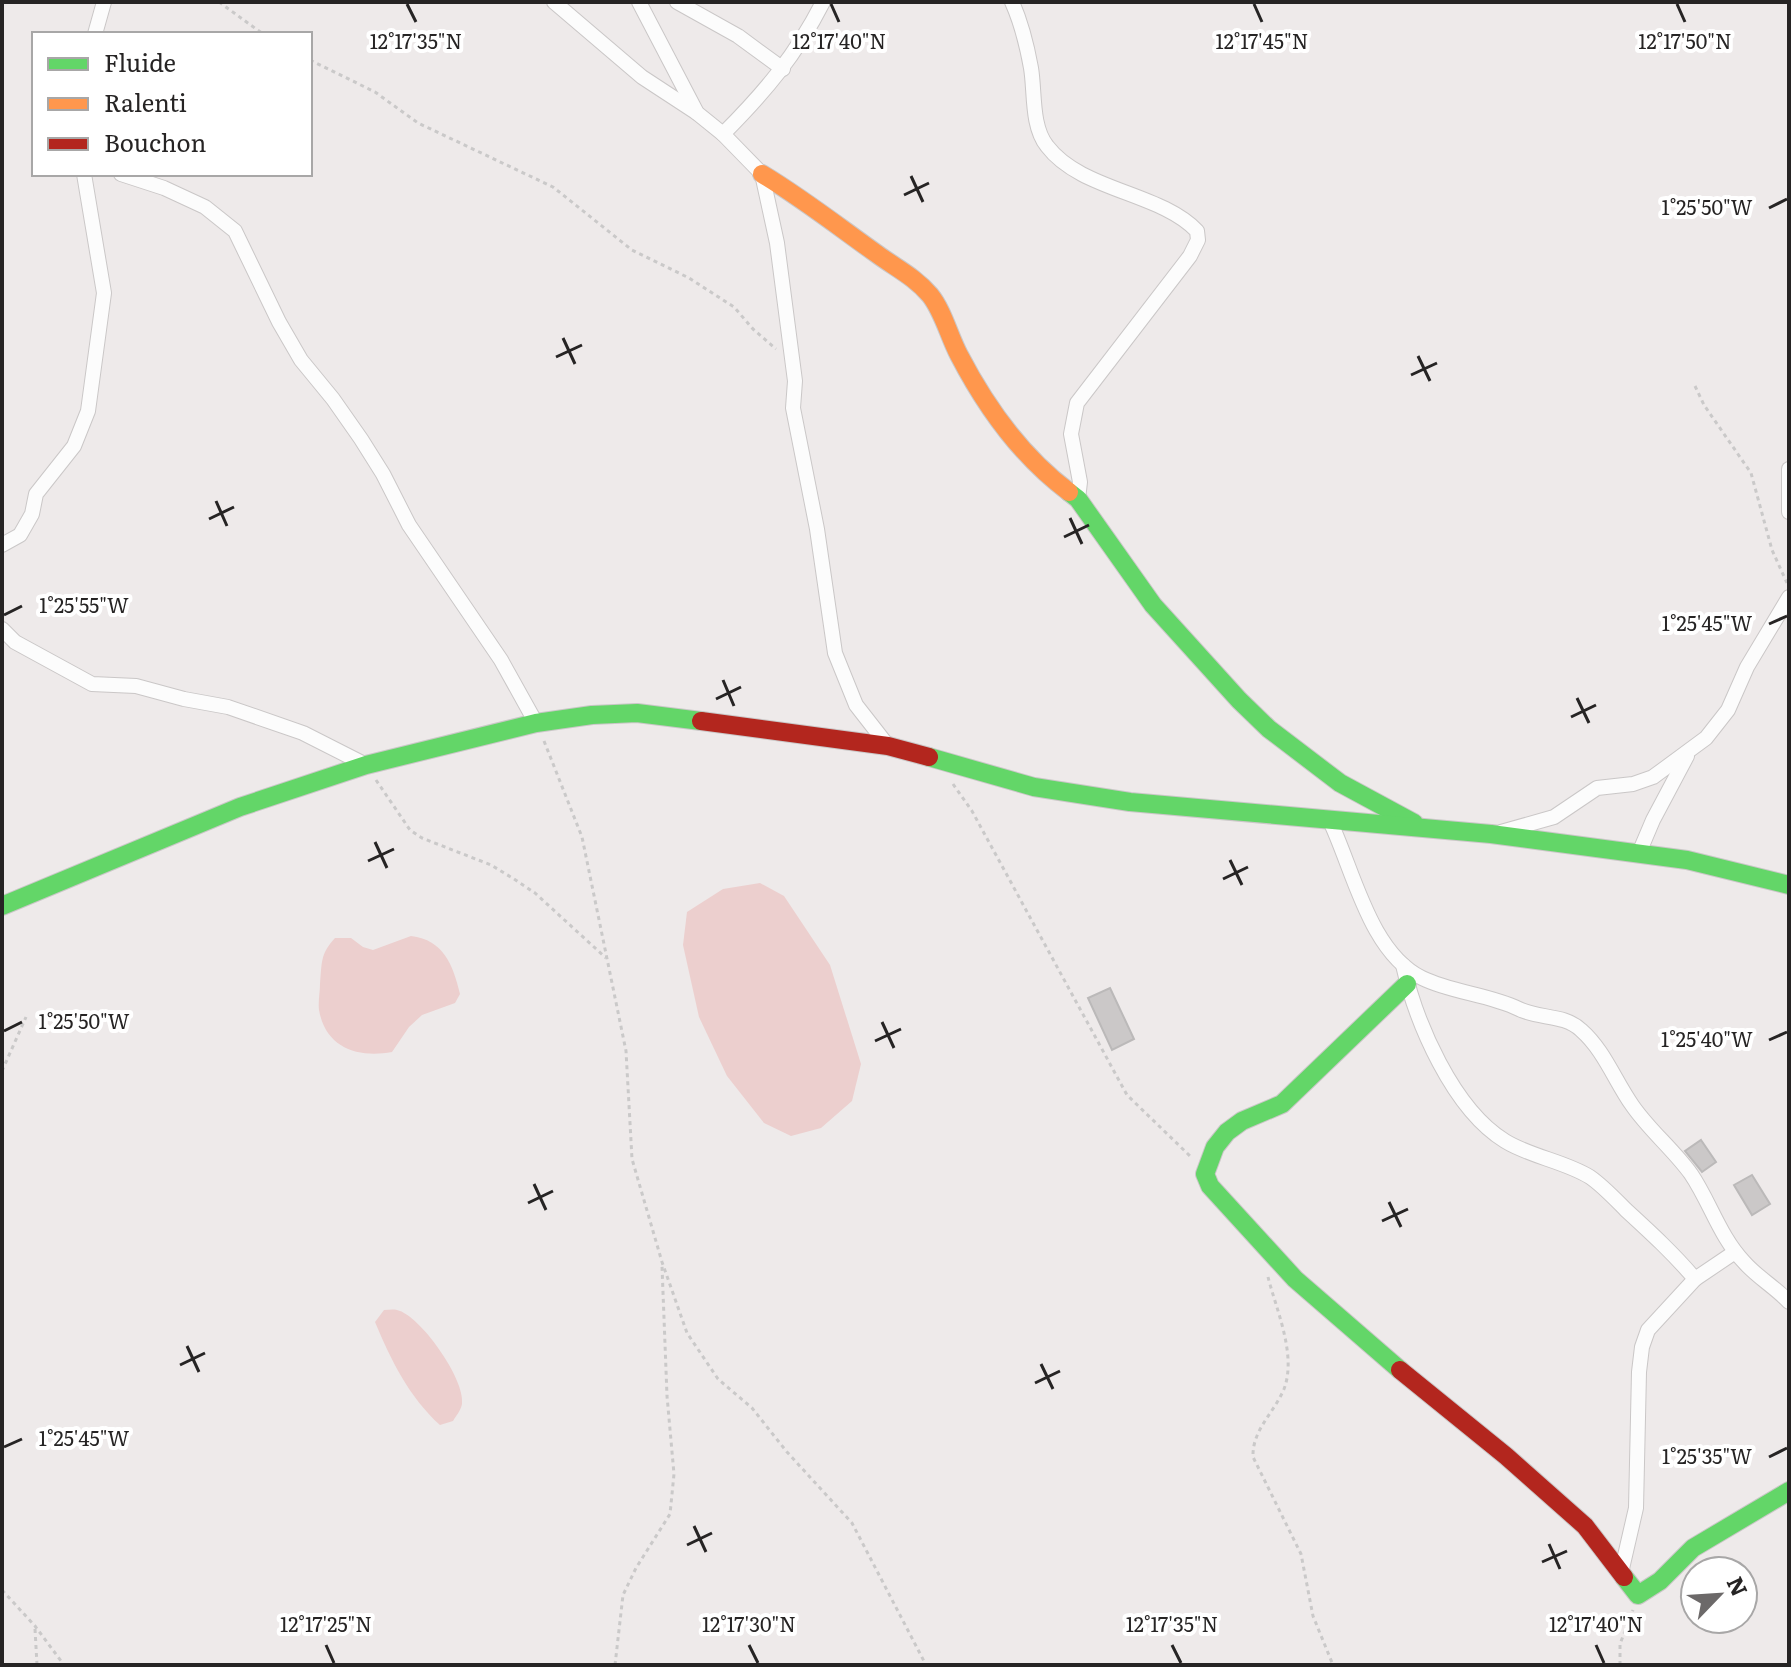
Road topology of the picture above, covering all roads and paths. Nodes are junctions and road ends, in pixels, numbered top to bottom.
1 (104, 2) edge
2 (219, 2) edge
3 (554, 2) edge
4 (639, 2) edge
5 (677, 2) edge
6 (823, 2) edge
7 (1012, 2) edge
8 (96, 32) edge
9 (260, 32) edge
10 (312, 61) edge
11 (783, 69) junction
12 (697, 113) junction
13 (723, 134) junction
14 (762, 174) junction
15 (84, 176) edge
16 (127, 176) edge
17 (791, 362) junction
18 (1695, 386) dead end
19 (1789, 469) edge
20 (1078, 499) junction
21 (1789, 512) edge
22 (2, 545) edge
23 (1789, 595) edge
24 (2, 629) edge
25 (536, 723) junction
26 (888, 746) junction
27 (1691, 748) junction
28 (935, 757) junction
29 (366, 765) junction
30 (1329, 819) junction
31 (1421, 827) junction
32 (1491, 834) junction
33 (1639, 853) junction
34 (1789, 885) edge
35 (2, 906) edge
36 (606, 958) junction
37 (1403, 965) junction
38 (1407, 984) junction
39 (26, 1017) dead end
40 (2, 1071) edge
41 (1205, 1174) junction
42 (1735, 1252) junction
43 (662, 1262) junction
44 (1266, 1268) dead end
45 (1695, 1279) junction
46 (1789, 1302) edge
47 (1789, 1491) edge
48 (1621, 1573) junction
49 (2, 1590) edge
50 (1638, 1595) junction
51 (35, 1626) junction
52 (37, 1665) edge
53 (64, 1665) edge
54 (615, 1665) edge
55 (926, 1665) edge
56 (1333, 1665) edge
57 (1620, 1665) edge

1 - 8 street
2 - 9 path
3 - 12 street
4 - 12 street
5 - 11 street
6 - 11 street
7 - 20 street
10 - 17 path
11 - 13 street
12 - 13 street
13 - 14 street
14 - 17 street
14 - 20 street
15 - 22 street
16 - 25 street
17 - 26 street
18 - 23 path
19 - 21 street
20 - 31 street
23 - 27 street
24 - 29 street
25 - 26 street
25 - 29 street
25 - 36 path
26 - 28 street
27 - 32 street
27 - 33 street
28 - 30 street
28 - 41 path
29 - 35 street
29 - 36 path
30 - 31 street
30 - 37 street
31 - 32 street
32 - 33 street
33 - 34 street
36 - 43 path
37 - 38 street
37 - 42 street
38 - 41 street
38 - 45 street
39 - 40 path
41 - 48 street
42 - 45 street
42 - 46 street
43 - 54 path
43 - 55 path
44 - 56 path
45 - 48 street
47 - 50 street
48 - 50 street
49 - 51 path
50 - 57 path
51 - 52 path
51 - 53 path

